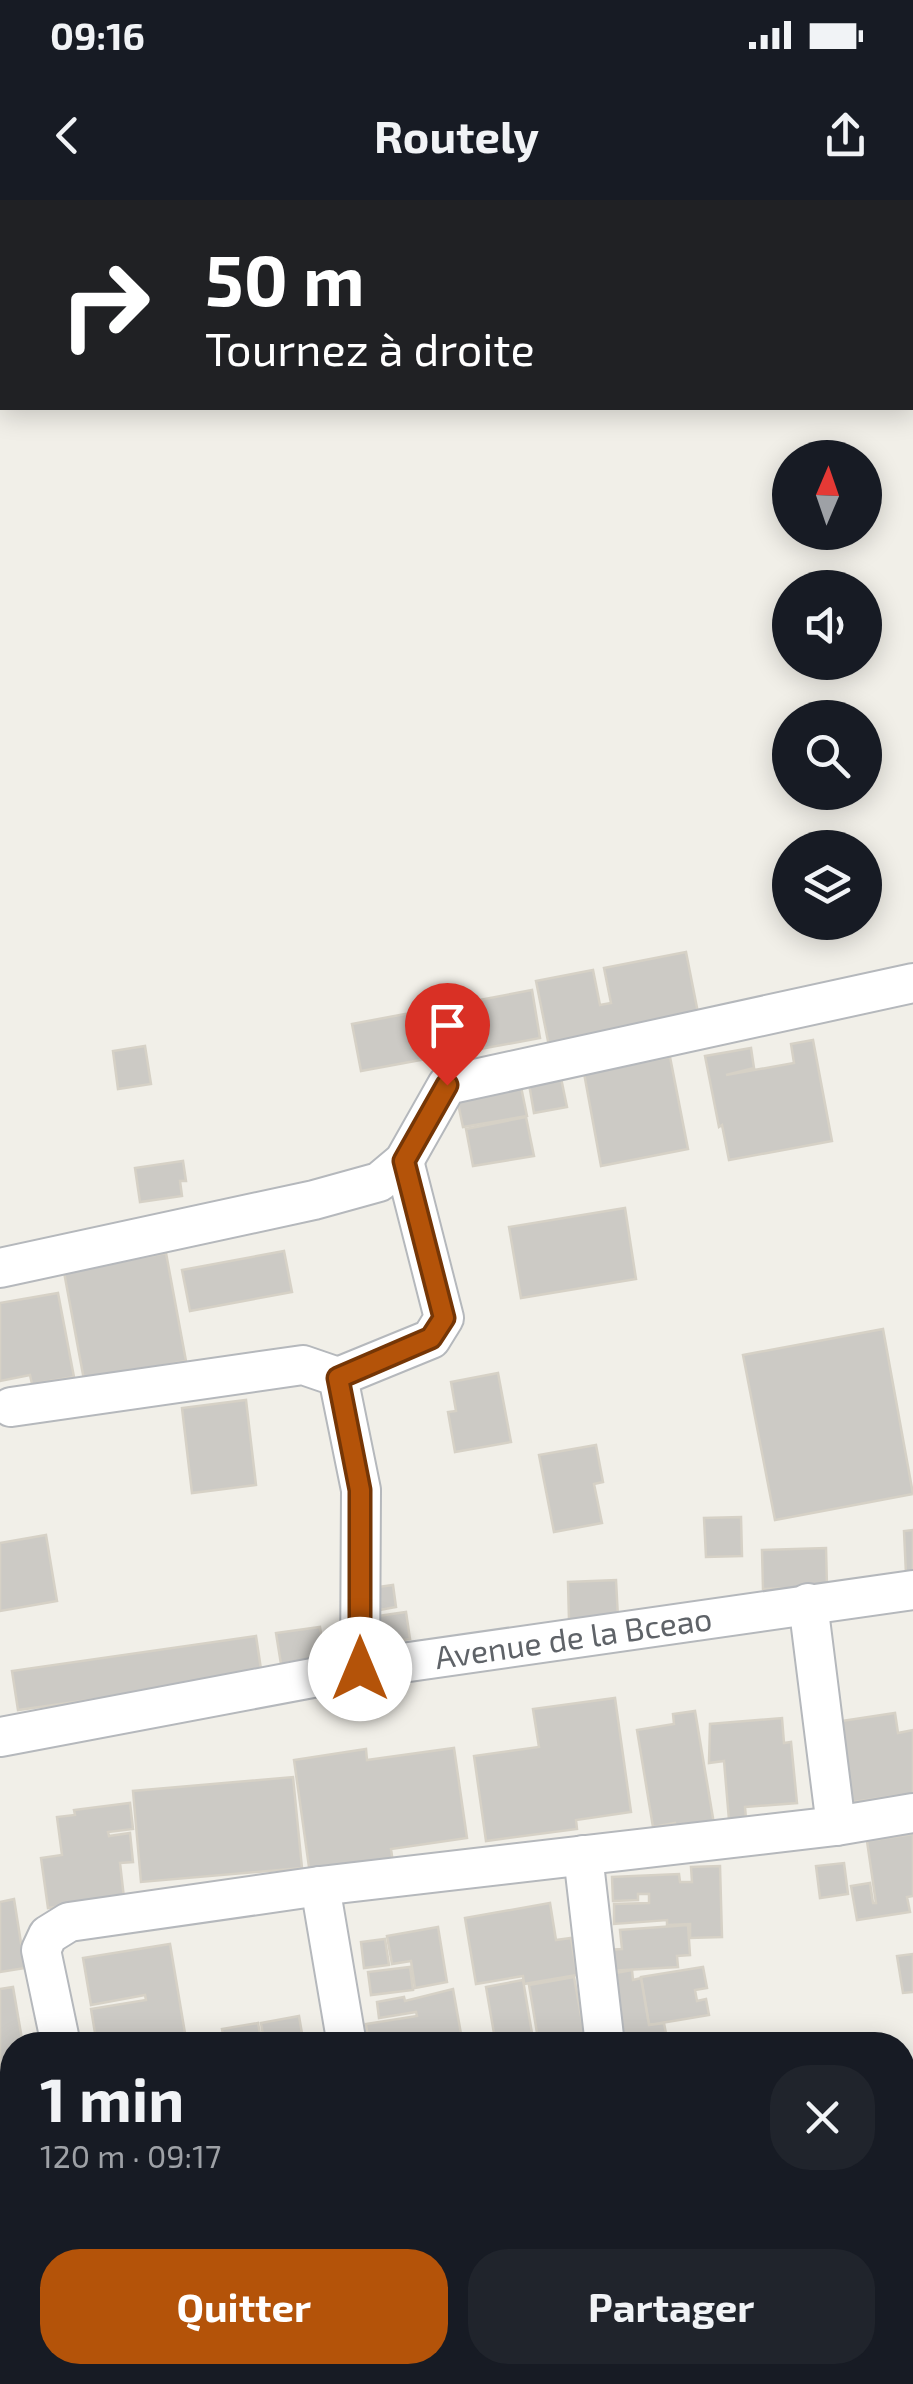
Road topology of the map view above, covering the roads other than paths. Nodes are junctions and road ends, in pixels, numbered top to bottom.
1 (913, 983) edge
2 (404, 1161) junction
3 (0, 1268) edge
4 (338, 1378) junction
5 (11, 1407) dead end
6 (913, 1590) edge
7 (808, 1603) junction
8 (360, 1669) junction
9 (0, 1737) edge
10 (913, 1814) edge
11 (836, 1826) junction
12 (583, 1855) junction
13 (320, 1886) junction
14 (58, 2032) edge
15 (345, 2032) edge
16 (604, 2032) edge

1 - 2 street
2 - 3 street
2 - 4 street
4 - 5 street
4 - 8 street
6 - 7 street, Avenue de la Bceao
7 - 8 street, Avenue de la Bceao
7 - 11 street
8 - 9 street, Avenue de la Bceao
10 - 11 street
11 - 12 street
12 - 13 street
12 - 16 street
13 - 14 street
13 - 15 street

